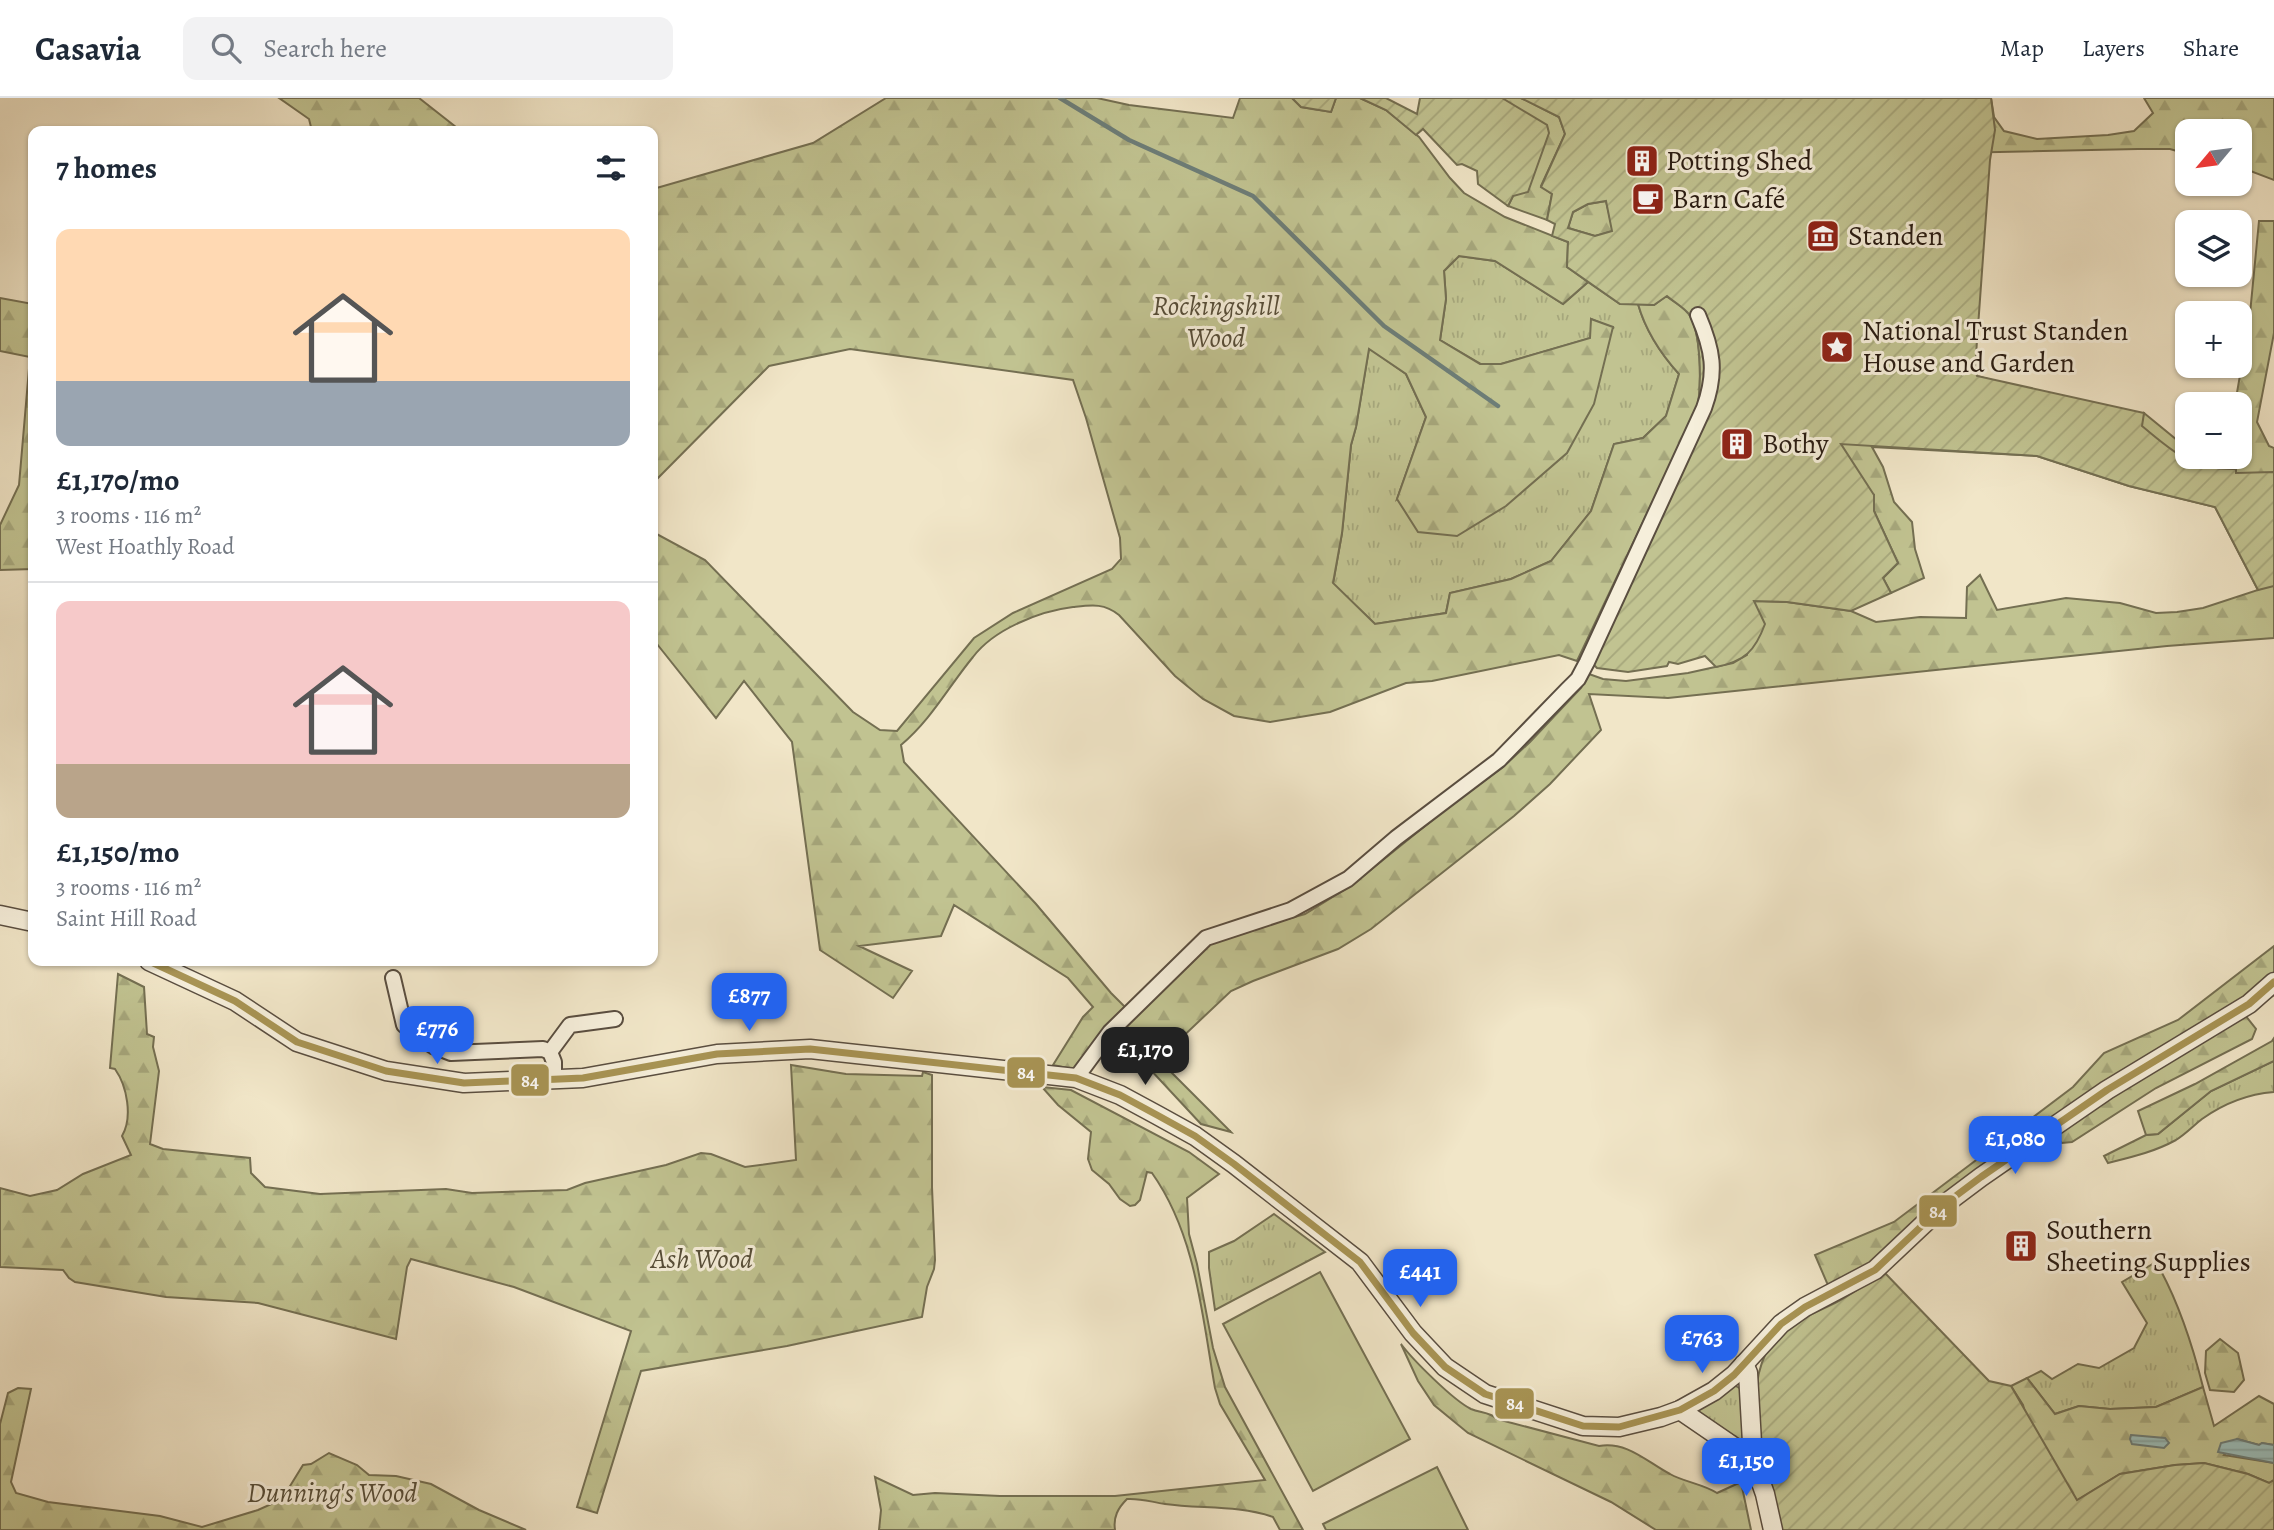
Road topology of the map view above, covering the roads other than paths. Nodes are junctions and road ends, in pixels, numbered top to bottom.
1 (1698, 315) dead end
2 (0, 915) edge
3 (28, 921) edge
4 (160, 966) edge
5 (393, 978) dead end
6 (2274, 982) edge
7 (615, 1019) dead end
8 (550, 1052) junction
9 (1076, 1078) junction
10 (554, 1079) junction
11 (1744, 1364) junction
12 (1680, 1410) junction
13 (1752, 1460) junction
14 (1773, 1530) edge

1 - 9 street
2 - 3 street
4 - 10 street
5 - 8 street
6 - 11 street
7 - 8 street
8 - 10 street
9 - 10 street
9 - 12 street
11 - 12 street
11 - 13 street
12 - 13 street
13 - 14 street

